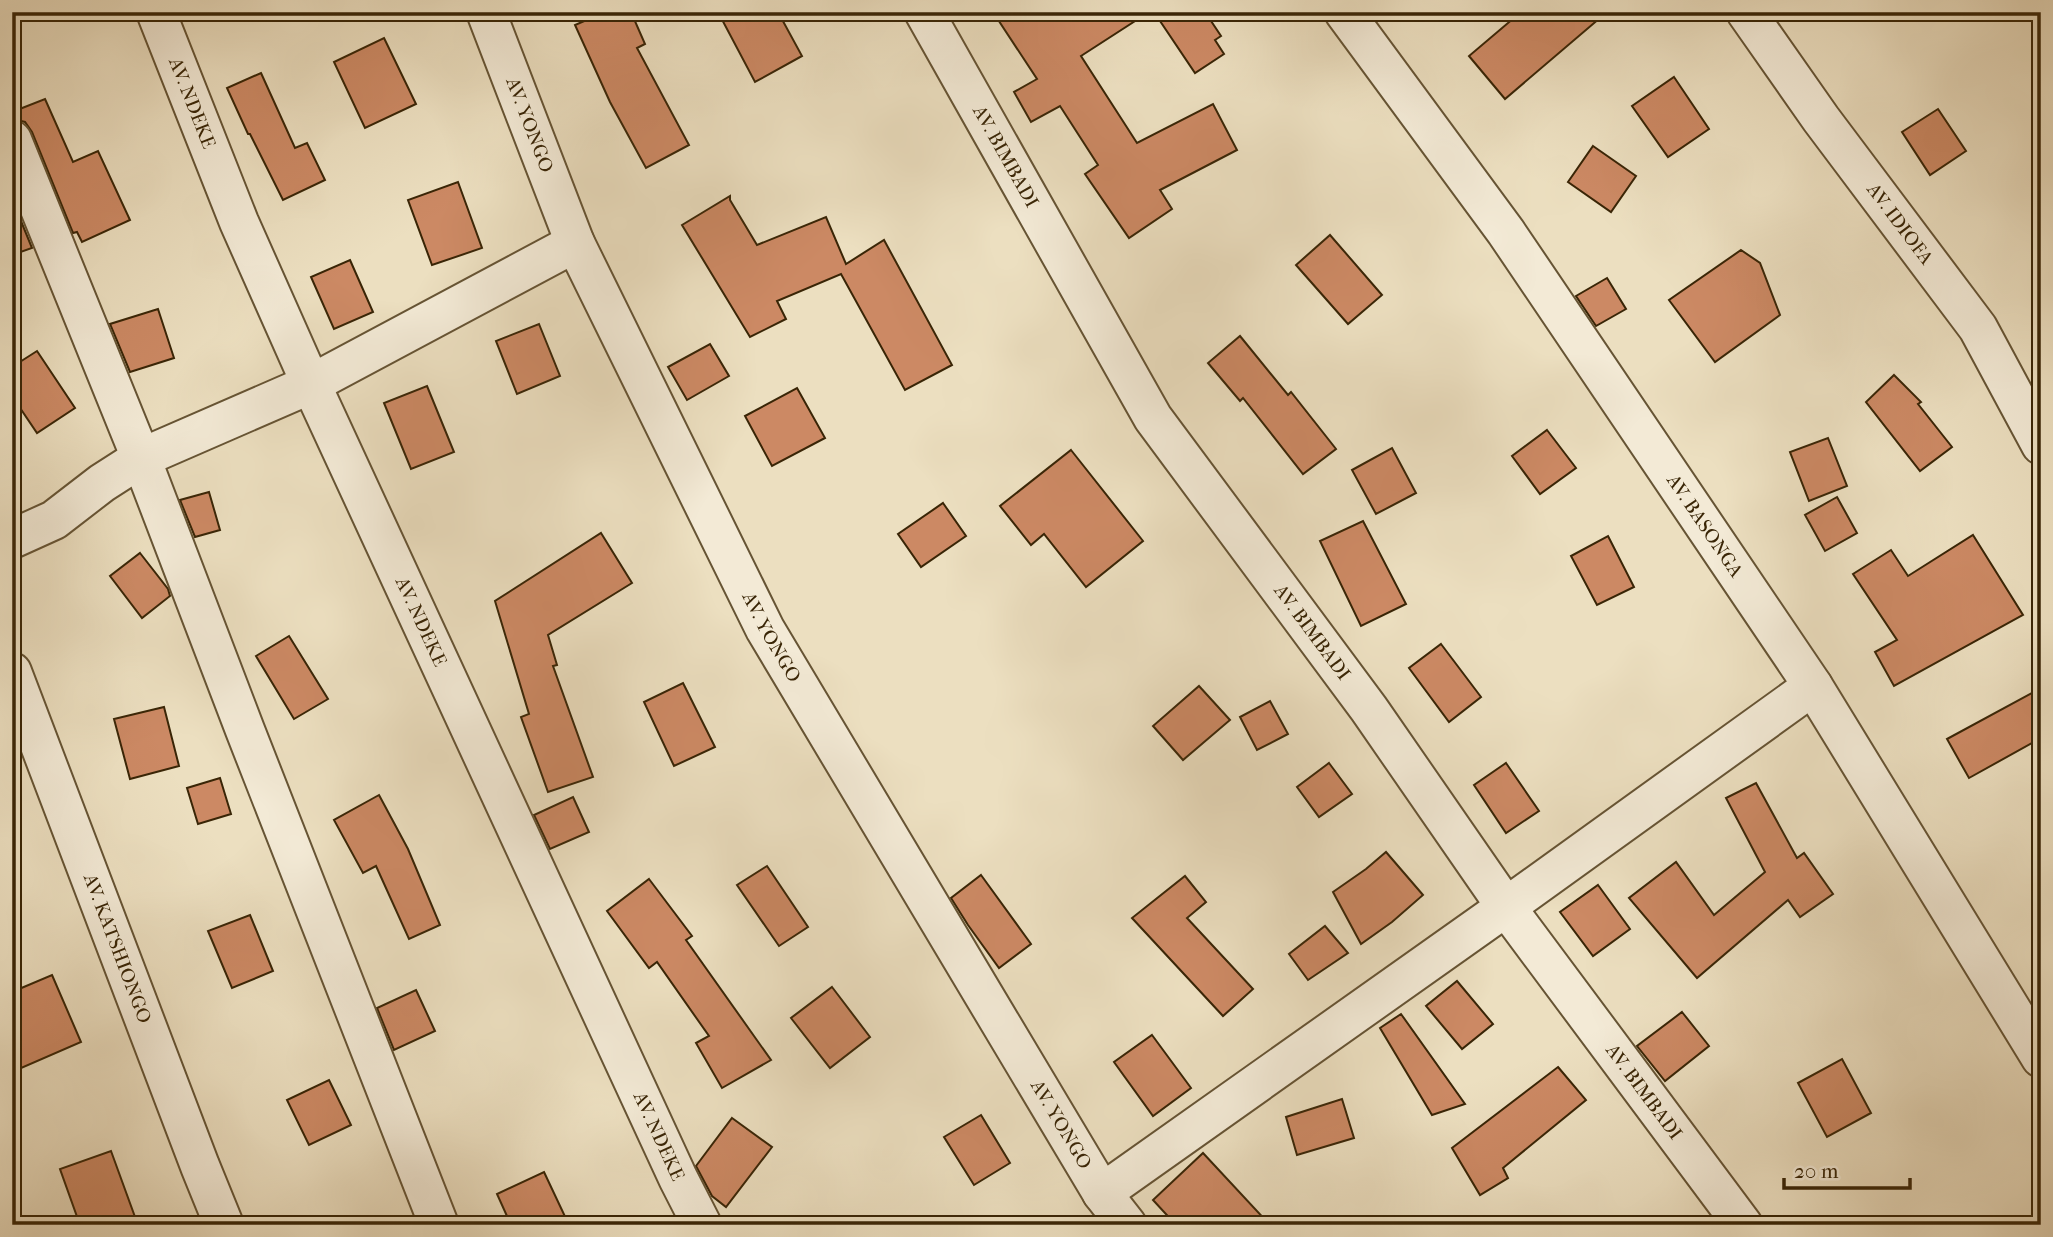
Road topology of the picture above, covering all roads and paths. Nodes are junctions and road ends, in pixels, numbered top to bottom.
1 (156, 12) edge
2 (486, 12) edge
3 (924, 12) edge
4 (1344, 12) edge
5 (1746, 12) edge
6 (12, 140) edge
7 (575, 243) junction
8 (311, 384) junction
9 (2041, 445) edge
10 (141, 458) junction
11 (12, 539) edge
12 (12, 672) edge
13 (1813, 686) junction
14 (1506, 907) junction
15 (2041, 1058) edge
16 (1102, 1193) junction
17 (224, 1225) edge
18 (439, 1225) edge
19 (702, 1225) edge
20 (1128, 1225) edge
21 (1743, 1225) edge

1 - 8 street, AV. NDEKE
2 - 7 street, AV. YONGO
3 - 14 street, AV. BIMBADI
4 - 13 street, AV. BASONGA
5 - 9 street, AV. IDIOFA
6 - 10 street
7 - 8 street
7 - 16 street, AV. YONGO
8 - 10 street
8 - 19 street, AV. NDEKE
10 - 11 street
10 - 18 street
12 - 17 street, AV. KATSHIONGO
13 - 14 street
13 - 15 street, AV. BASONGA
14 - 16 street
14 - 21 street, AV. BIMBADI
16 - 20 street, AV. YONGO

